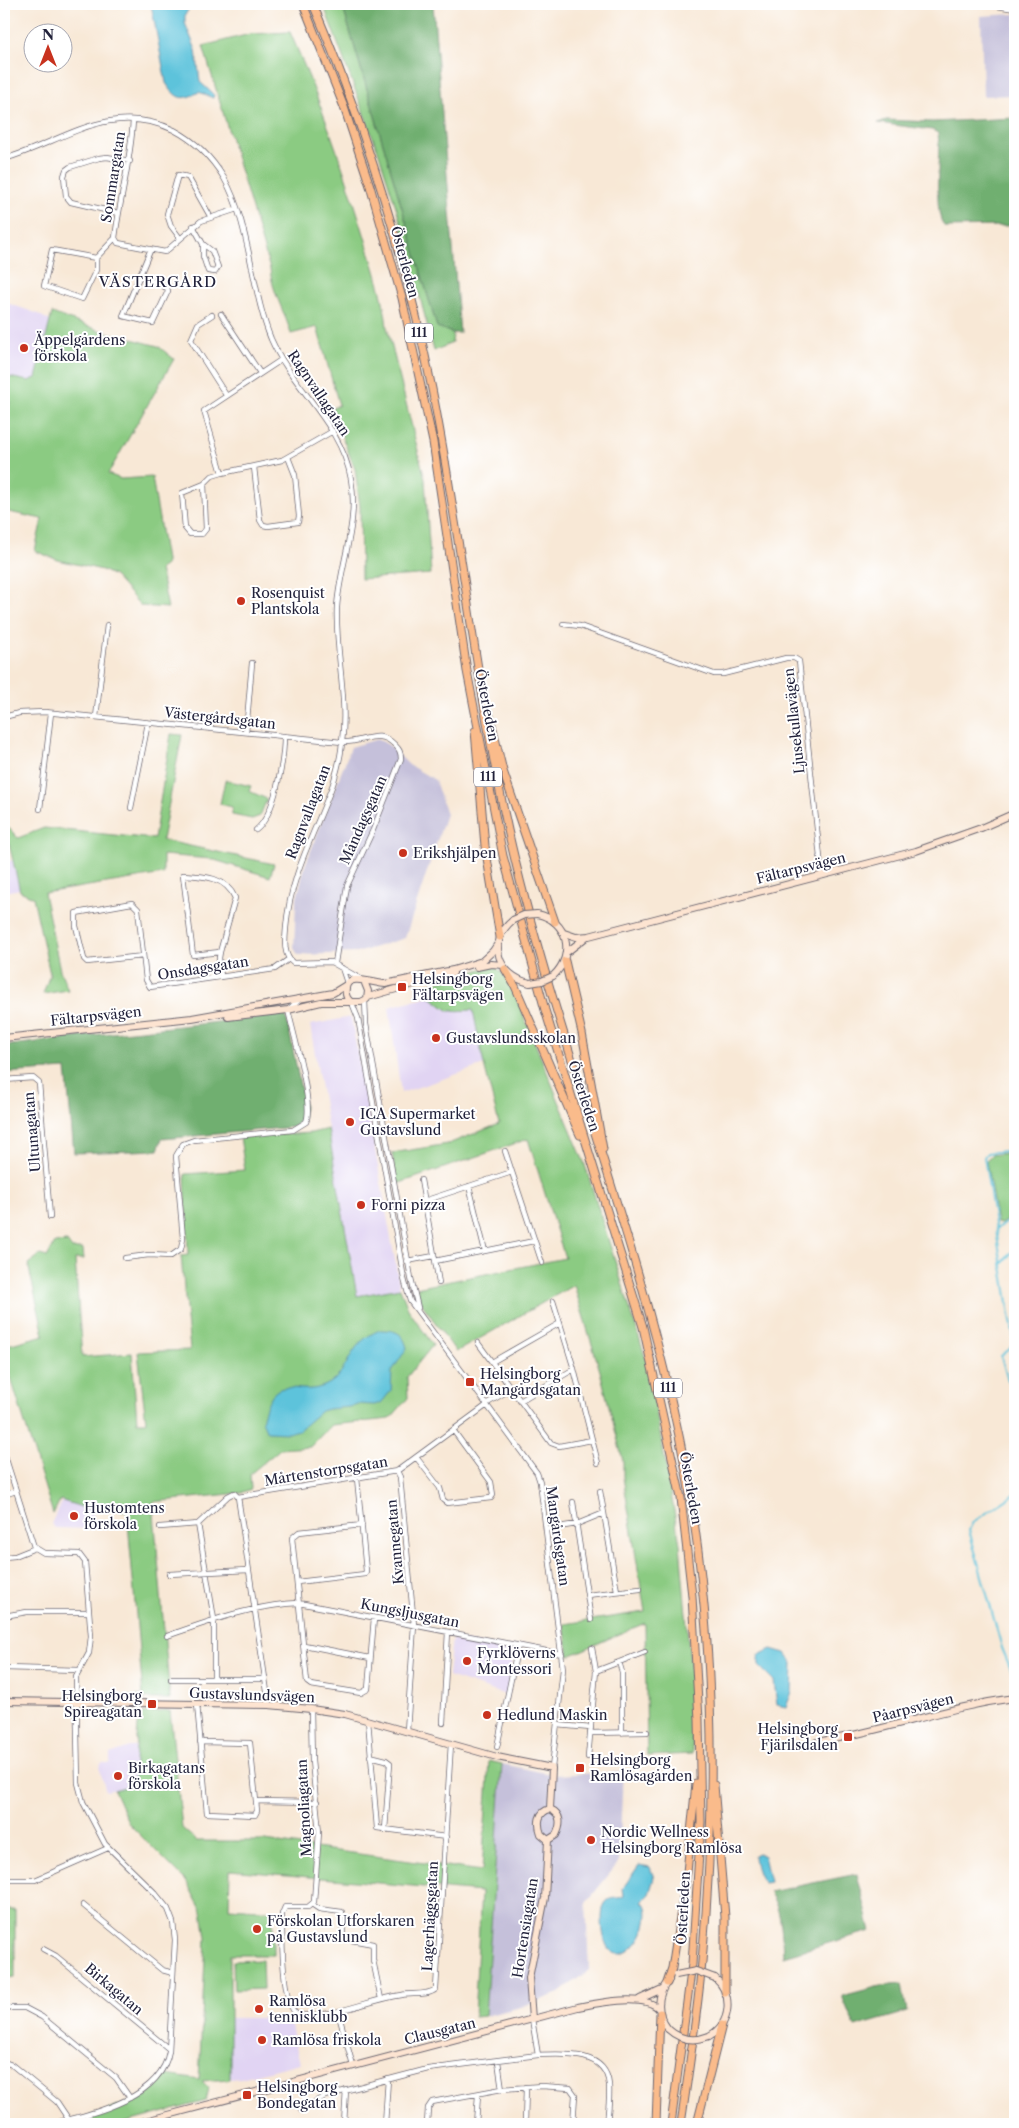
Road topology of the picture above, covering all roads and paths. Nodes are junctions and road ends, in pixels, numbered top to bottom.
1 (6, 4) edge
2 (303, 4) edge
3 (313, 4) edge
4 (991, 5) edge
5 (1015, 9) edge
6 (4, 28) edge
7 (133, 120) junction
8 (4, 159) edge
9 (130, 161) junction
10 (236, 209) junction
11 (118, 213) junction
12 (210, 216) junction
13 (193, 226) junction
14 (115, 238) junction
15 (180, 238) junction
16 (203, 244) junction
17 (150, 251) junction
18 (96, 258) junction
19 (140, 275) junction
20 (221, 314) dead end
21 (212, 315) dead end
22 (281, 360) junction
23 (260, 373) junction
24 (226, 395) junction
25 (332, 431) junction
26 (288, 458) junction
27 (254, 467) junction
28 (222, 472) junction
29 (204, 484) junction
30 (563, 624) dead end
31 (107, 625) dead end
32 (252, 663) dead end
33 (479, 673) junction
34 (472, 698) junction
35 (51, 712) junction
36 (4, 717) edge
37 (96, 717) junction
38 (148, 723) junction
39 (246, 732) junction
40 (284, 736) junction
41 (342, 742) junction
42 (131, 808) dead end
43 (40, 809) dead end
44 (1015, 813) edge
45 (256, 830) dead end
46 (822, 876) junction
47 (555, 922) junction
48 (564, 933) junction
49 (589, 936) junction
50 (499, 939) junction
51 (220, 952) junction
52 (567, 952) junction
53 (143, 956) junction
54 (289, 960) junction
55 (565, 960) junction
56 (335, 963) junction
57 (341, 966) junction
58 (504, 967) junction
59 (221, 977) junction
60 (363, 980) junction
61 (346, 984) junction
62 (367, 998) junction
63 (300, 1000) junction
64 (351, 1002) junction
65 (288, 1010) junction
66 (192, 1018) junction
67 (4, 1038) edge
68 (4, 1080) edge
69 (506, 1151) dead end
70 (593, 1165) junction
71 (512, 1172) junction
72 (609, 1178) junction
73 (420, 1180) dead end
74 (468, 1186) junction
75 (424, 1201) junction
76 (50, 1217) dead end
77 (534, 1240) junction
78 (485, 1251) junction
79 (125, 1258) dead end
80 (435, 1258) junction
81 (408, 1260) junction
82 (400, 1262) junction
83 (542, 1263) dead end
84 (439, 1283) dead end
85 (554, 1301) dead end
86 (421, 1314) junction
87 (560, 1322) junction
88 (478, 1343) dead end
89 (492, 1362) junction
90 (574, 1369) junction
91 (511, 1389) junction
92 (520, 1401) junction
93 (487, 1405) junction
94 (453, 1430) junction
95 (592, 1440) junction
96 (4, 1453) edge
97 (416, 1456) junction
98 (598, 1463) dead end
99 (397, 1471) junction
100 (357, 1478) junction
101 (16, 1491) junction
102 (600, 1492) dead end
103 (4, 1495) edge
104 (236, 1495) junction
105 (573, 1502) dead end
106 (604, 1513) junction
107 (198, 1524) junction
108 (577, 1524) junction
109 (362, 1525) junction
110 (160, 1527) dead end
111 (546, 1529) junction
112 (35, 1548) junction
113 (4, 1557) edge
114 (248, 1570) junction
115 (206, 1572) junction
116 (169, 1574) dead end
117 (297, 1582) junction
118 (640, 1589) dead end
119 (617, 1591) junction
120 (587, 1595) junction
121 (298, 1603) junction
122 (254, 1608) junction
123 (89, 1612) junction
124 (4, 1616) edge
125 (374, 1618) junction
126 (214, 1619) junction
127 (591, 1620) dead end
128 (414, 1625) junction
129 (448, 1632) junction
130 (167, 1636) dead end
131 (304, 1645) junction
132 (518, 1645) junction
133 (592, 1648) dead end
134 (645, 1652) dead end
135 (562, 1654) junction
136 (370, 1658) junction
137 (619, 1662) junction
138 (4, 1668) edge
139 (79, 1670) junction
140 (596, 1671) junction
141 (171, 1679) dead end
142 (214, 1679) junction
143 (265, 1679) junction
144 (1015, 1698) edge
145 (4, 1701) edge
146 (75, 1702) junction
147 (197, 1704) junction
148 (269, 1705) junction
149 (311, 1709) junction
150 (368, 1720) junction
151 (443, 1723) dead end
152 (557, 1725) junction
153 (407, 1731) junction
154 (591, 1731) junction
155 (647, 1732) dead end
156 (622, 1733) junction
157 (200, 1742) junction
158 (817, 1742) dead end
159 (451, 1743) junction
160 (498, 1746) dead end
161 (711, 1751) junction
162 (370, 1756) junction
163 (588, 1757) dead end
164 (699, 1758) junction
165 (552, 1768) junction
166 (256, 1801) junction
167 (317, 1802) junction
168 (550, 1809) junction
169 (386, 1830) junction
170 (446, 1837) junction
171 (548, 1840) junction
172 (108, 1848) junction
173 (4, 1880) edge
174 (83, 1905) dead end
175 (312, 1905) junction
176 (43, 1950) dead end
177 (173, 1973) junction
178 (666, 1985) junction
179 (725, 1992) junction
180 (381, 1999) junction
181 (636, 2000) junction
182 (4, 2008) edge
183 (659, 2011) junction
184 (338, 2012) junction
185 (532, 2019) junction
186 (722, 2025) junction
187 (169, 2049) junction
188 (538, 2055) junction
189 (498, 2061) junction
190 (4, 2062) edge
191 (353, 2066) junction
192 (388, 2079) junction
193 (526, 2087) junction
194 (502, 2089) junction
195 (346, 2090) junction
196 (478, 2095) junction
197 (130, 2098) junction
198 (301, 2110) dead end
199 (69, 2120) junction
200 (51, 2124) edge
201 (134, 2124) edge
202 (344, 2124) edge
203 (385, 2124) edge
204 (427, 2124) edge
205 (476, 2124) edge
206 (525, 2124) edge
207 (573, 2124) edge
208 (607, 2124) edge
209 (656, 2124) edge
210 (671, 2124) edge
211 (681, 2124) edge
212 (697, 2124) edge

1 - 6 street
2 - 34 main road, Österleden / 111
3 - 33 main road, Österleden / 111
4 - 5 street
7 - 8 street, Ragnvallagatan
7 - 9 street, Sommargatan
7 - 10 street, Ragnvallagatan
9 - 11 street, Sommargatan
9 - 11 street
10 - 12 street, Sommargatan
10 - 22 street, Ragnvallagatan
11 - 14 street, Sommargatan
12 - 13 street, Sommargatan
12 - 15 street
13 - 15 street, Sommargatan
13 - 16 street
14 - 17 street, Sommargatan
14 - 18 street, Sommargatan
15 - 17 street, Sommargatan
16 - 16 street
17 - 19 street
18 - 18 street
19 - 19 street
20 - 23 street
21 - 24 street
22 - 23 street
22 - 25 street, Ragnvallagatan
23 - 24 street
24 - 28 street
25 - 26 street
25 - 41 street, Ragnvallagatan
26 - 27 street
26 - 27 street
27 - 28 street
28 - 29 street
29 - 29 street
30 - 46 street, Ljusekullavägen
31 - 37 street
32 - 39 street
33 - 47 main road
33 - 72 main road, Österleden / 111
34 - 50 main road
34 - 70 main road, Österleden / 111
35 - 36 street, Västergårdsgatan
35 - 37 street, Västergårdsgatan
35 - 43 street
37 - 38 street, Västergårdsgatan
38 - 39 street, Västergårdsgatan
38 - 42 street
39 - 40 street, Västergårdsgatan
40 - 41 street, Västergårdsgatan
40 - 45 street
41 - 54 street, Ragnvallagatan
41 - 56 street, Måndagsgatan
44 - 46 main road, Fältarpsvägen
46 - 49 main road, Fältarpsvägen
47 - 48 main road
47 - 50 main road, bridge
48 - 49 main road, Fältarpsvägen
48 - 52 main road
49 - 52 main road, Fältarpsvägen
50 - 58 main road
50 - 60 main road
51 - 51 street
51 - 59 street
52 - 55 main road
53 - 53 street, Onsdagsgatan
53 - 59 street, Onsdagsgatan
54 - 56 street
54 - 59 street, Onsdagsgatan
55 - 58 main road, bridge
55 - 72 main road
56 - 57 street
57 - 60 street
57 - 61 street
58 - 62 main road
58 - 70 main road
60 - 61 main road, Fältarpsvägen
60 - 62 main road
61 - 63 main road, Fältarpsvägen
61 - 64 main road
62 - 64 main road, Fältarpsvägen
62 - 81 street, Mangårdsgatan
63 - 65 street
63 - 66 main road, Fältarpsvägen
64 - 65 main road, Fältarpsvägen
64 - 82 street, Mangårdsgatan
65 - 66 main road, Fältarpsvägen
65 - 79 street
66 - 67 main road, Fältarpsvägen
68 - 76 street, Ultunagatan
69 - 71 street
70 - 164 main road, Österleden / 111
71 - 74 street
71 - 77 street
72 - 161 main road, Österleden / 111
73 - 75 street
74 - 75 street
74 - 78 street
75 - 80 street
77 - 78 street
77 - 83 street
78 - 80 street
80 - 81 street
80 - 84 street
81 - 82 street
81 - 86 street, Mangårdsgatan
82 - 86 street, Mangårdsgatan
85 - 87 street
86 - 93 street, Mangårdsgatan
87 - 89 street
87 - 90 street
88 - 89 street
89 - 91 street
90 - 92 street
90 - 95 street
91 - 92 street
91 - 93 street, Mårtenstorpsgatan
92 - 95 street
93 - 94 street, Mårtenstorpsgatan
93 - 111 street, Mangårdsgatan
94 - 97 street, Mårtenstorpsgatan
94 - 97 street
95 - 98 street
96 - 101 street
97 - 99 street, Mårtenstorpsgatan
99 - 100 street, Mårtenstorpsgatan
99 - 128 street, Kvannegatan
100 - 104 street, Mårtenstorpsgatan
100 - 109 street
101 - 103 street
101 - 112 street
102 - 106 street
104 - 107 street
104 - 114 street
105 - 108 street
106 - 108 street
106 - 119 street
107 - 110 street
107 - 115 street
108 - 111 street
108 - 120 street
109 - 117 street
109 - 117 street
111 - 135 street, Mangårdsgatan
112 - 113 street
112 - 123 street
114 - 115 street
114 - 122 street
115 - 116 street
115 - 126 street
117 - 121 street
118 - 119 street
119 - 120 street
120 - 127 street
121 - 122 street, Kungsljusgatan
121 - 125 street, Kungsljusgatan
121 - 131 street
122 - 126 street, Kungsljusgatan
122 - 143 street
123 - 124 street
123 - 139 street
125 - 128 street, Kungsljusgatan
125 - 136 street
126 - 130 street, Kungsljusgatan
126 - 142 street
128 - 129 street, Kungsljusgatan
128 - 153 street, Kvannegatan
129 - 132 street, Kungsljusgatan
129 - 151 street
131 - 136 street
131 - 136 street
132 - 135 street, Kungsljusgatan
132 - 160 street
133 - 140 street
134 - 137 street
135 - 152 street, Mangårdsgatan
137 - 140 street
137 - 156 street
138 - 139 street
139 - 146 street
140 - 154 street
141 - 142 street
142 - 143 street
143 - 148 street
144 - 158 main road, Påarpsvägen
145 - 146 main road, Gustavslundsvägen
146 - 147 main road, Gustavslundsvägen
146 - 172 street
147 - 148 main road, Gustavslundsvägen
147 - 157 street
148 - 149 main road, Gustavslundsvägen
149 - 150 main road, Gustavslundsvägen
149 - 167 street, Magnoliagatan
150 - 153 main road, Gustavslundsvägen
150 - 162 street
152 - 154 street
152 - 165 street, Mangårdsgatan
153 - 159 main road, Gustavslundsvägen
154 - 156 street
154 - 163 street
155 - 156 street
157 - 166 street
157 - 166 street
159 - 165 main road, Gustavslundsvägen
159 - 170 street, Lagerhäggsgatan
161 - 179 main road
161 - 211 main road, Österleden / 111
162 - 169 street
162 - 169 street
164 - 178 main road
164 - 210 main road, Österleden / 111
165 - 168 main road, Hortensiagatan
166 - 167 street
167 - 175 street, Magnoliagatan
168 - 171 main road, Hortensiagatan
168 - 171 main road, Hortensiagatan
169 - 170 street
170 - 180 street, Lagerhäggsgatan
171 - 185 main road, Hortensiagatan
172 - 173 street
172 - 177 street
174 - 177 street
175 - 180 street
175 - 184 street
176 - 187 street, Birkagatan
177 - 187 street
178 - 179 main road, bridge
178 - 181 main road, Clausgatan
178 - 183 main road
179 - 186 main road
180 - 184 street, Lagerhäggsgatan
181 - 183 main road, Clausgatan
181 - 185 main road, Clausgatan
182 - 197 street
183 - 186 main road, bridge
183 - 209 main road
184 - 191 street
185 - 188 street
185 - 191 main road, Clausgatan
186 - 212 main road
187 - 197 street
188 - 189 street
188 - 208 street
189 - 192 street
189 - 194 street
190 - 199 street
191 - 201 main road, Clausgatan
192 - 195 street
192 - 203 street
193 - 194 street
193 - 206 street
193 - 207 street
194 - 196 street
195 - 198 street
195 - 202 street
196 - 204 street
196 - 205 street
197 - 199 street
199 - 200 street

